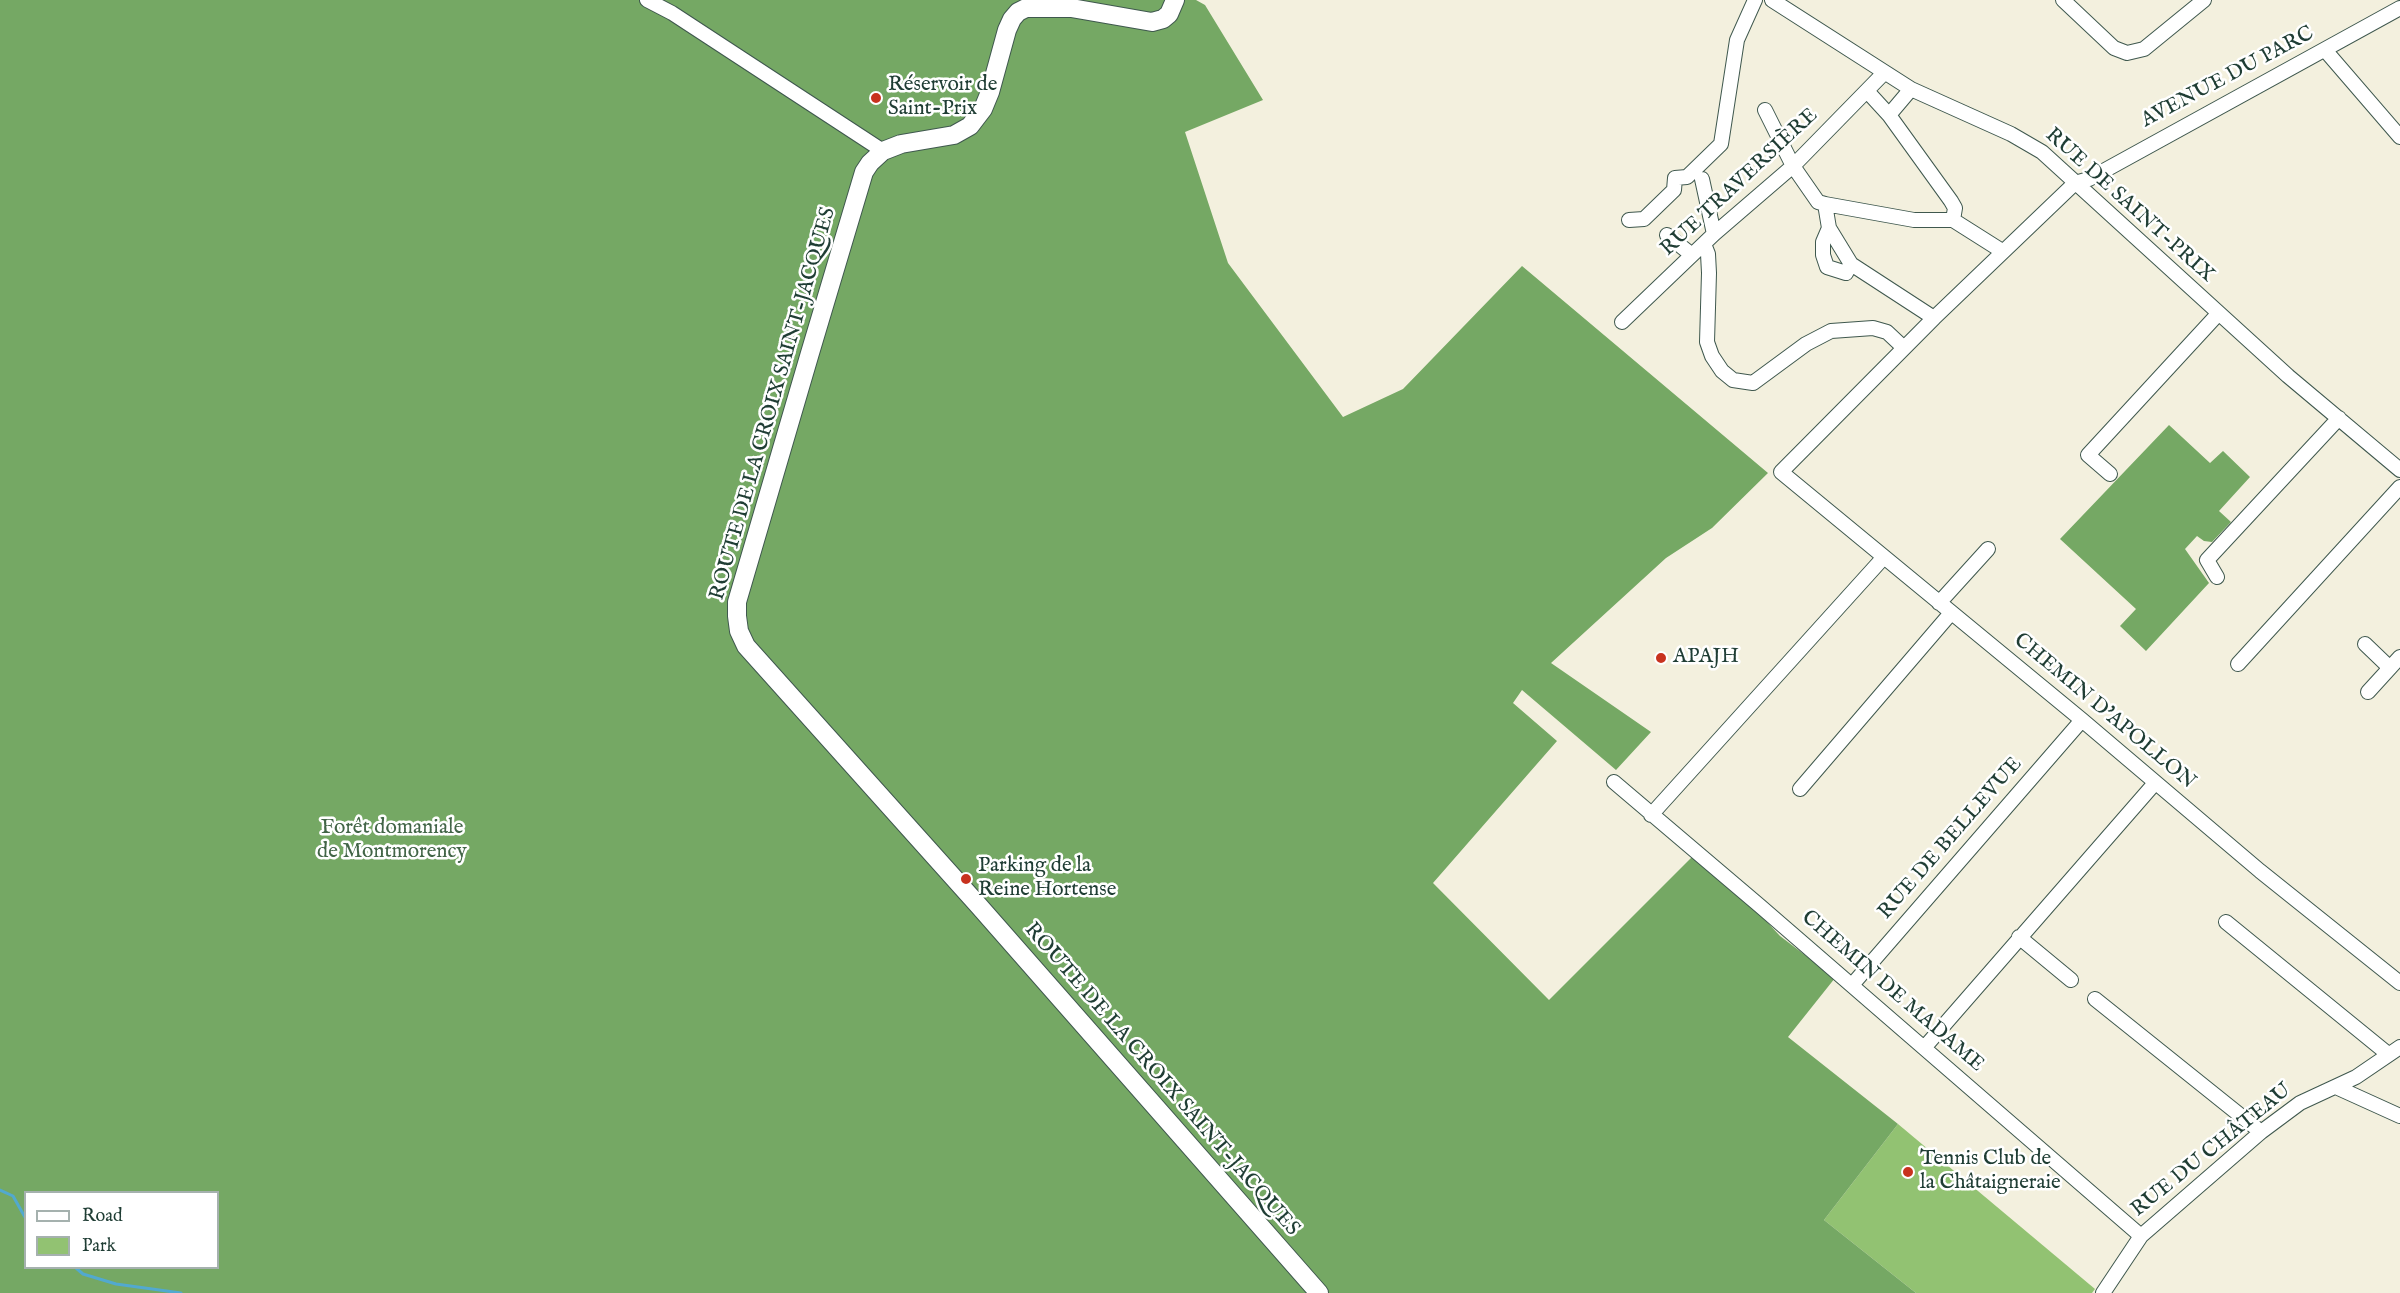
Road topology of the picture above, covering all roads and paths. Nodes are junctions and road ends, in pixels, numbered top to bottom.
1 (647, 0) edge
2 (1175, 0) edge
3 (1755, 0) edge
4 (1772, 0) edge
5 (2063, 0) edge
6 (2204, 0) edge
7 (2396, 7) edge
8 (2325, 50) junction
9 (1884, 73) junction
10 (1911, 89) junction
11 (1867, 91) junction
12 (1765, 110) dead end
13 (1889, 115) junction
14 (2400, 137) edge
15 (883, 151) junction
16 (1793, 166) junction
17 (1702, 179) dead end
18 (2075, 183) junction
19 (1825, 204) junction
20 (1629, 220) dead end
21 (1953, 220) junction
22 (1829, 228) junction
23 (1714, 234) junction
24 (1667, 235) dead end
25 (1704, 244) junction
26 (2002, 251) junction
27 (1692, 255) junction
28 (1851, 264) junction
29 (2218, 314) junction
30 (1934, 318) junction
31 (1622, 322) dead end
32 (1904, 348) junction
33 (2339, 418) junction
34 (2400, 470) edge
35 (2110, 474) dead end
36 (2400, 487) edge
37 (1988, 549) dead end
38 (1884, 557) junction
39 (2217, 577) dead end
40 (1939, 603) junction
41 (1951, 614) junction
42 (2366, 644) dead end
43 (2400, 657) edge
44 (2238, 664) dead end
45 (2390, 668) junction
46 (2368, 693) dead end
47 (2082, 720) junction
48 (1614, 782) dead end
49 (2155, 783) junction
50 (1800, 789) dead end
51 (1651, 815) junction
52 (2226, 922) dead end
53 (2019, 938) junction
54 (2071, 980) dead end
55 (2400, 983) edge
56 (1851, 985) junction
57 (2095, 999) dead end
58 (1924, 1048) junction
59 (2394, 1050) edge
60 (2336, 1087) junction
61 (2400, 1116) edge
62 (2261, 1132) junction
63 (2141, 1236) junction
64 (1318, 1293) edge
65 (2103, 1293) edge

1 - 15 street
2 - 15 street
3 - 20 street
4 - 9 street, RUE DE SAINT-PRIX
5 - 6 street
7 - 8 street, AVENUE DU PARC
8 - 14 street
8 - 18 street, AVENUE DU PARC
9 - 10 street, RUE DE SAINT-PRIX
9 - 11 street, RUE TRAVERSIÈRE
10 - 13 street
10 - 18 street, RUE DE SAINT-PRIX
11 - 13 street
11 - 16 street, RUE TRAVERSIÈRE
12 - 16 street
13 - 21 street
15 - 64 street, ROUTE DE LA CROIX SAINT-JACQUES
16 - 19 street
16 - 23 street, RUE TRAVERSIÈRE
17 - 23 street
18 - 26 street
18 - 29 street, RUE DE SAINT-PRIX
19 - 21 street
19 - 22 street
21 - 26 street
22 - 28 street
22 - 28 street
23 - 25 street, RUE TRAVERSIÈRE
24 - 27 street
25 - 27 street, RUE TRAVERSIÈRE
25 - 32 street
26 - 30 street
27 - 31 street, RUE TRAVERSIÈRE
28 - 30 street
29 - 33 street, RUE DE SAINT-PRIX
29 - 35 street, RUE DE SAINT-PRIX
30 - 32 street
32 - 38 street, CHEMIN D'APOLLON
33 - 34 street, RUE DE SAINT-PRIX
33 - 39 street
36 - 44 street
37 - 40 street
38 - 40 street, CHEMIN D'APOLLON
38 - 51 street
40 - 41 street, CHEMIN D'APOLLON
41 - 47 street, CHEMIN D'APOLLON
41 - 50 street
42 - 45 street
43 - 45 street
45 - 46 street
47 - 49 street, CHEMIN D'APOLLON
47 - 56 street, RUE DE BELLEVUE
48 - 51 street, CHEMIN DE MADAME
49 - 53 street
49 - 55 street, CHEMIN D'APOLLON
51 - 56 street, CHEMIN DE MADAME
52 - 59 street
53 - 54 street
53 - 58 street
56 - 58 street, CHEMIN DE MADAME
57 - 62 street
58 - 63 street, CHEMIN DE MADAME
59 - 60 street, RUE DU CHÂTEAU
60 - 61 street
60 - 62 street, RUE DU CHÂTEAU
62 - 63 street, RUE DU CHÂTEAU
63 - 65 street, RUE DU CHÂTEAU

